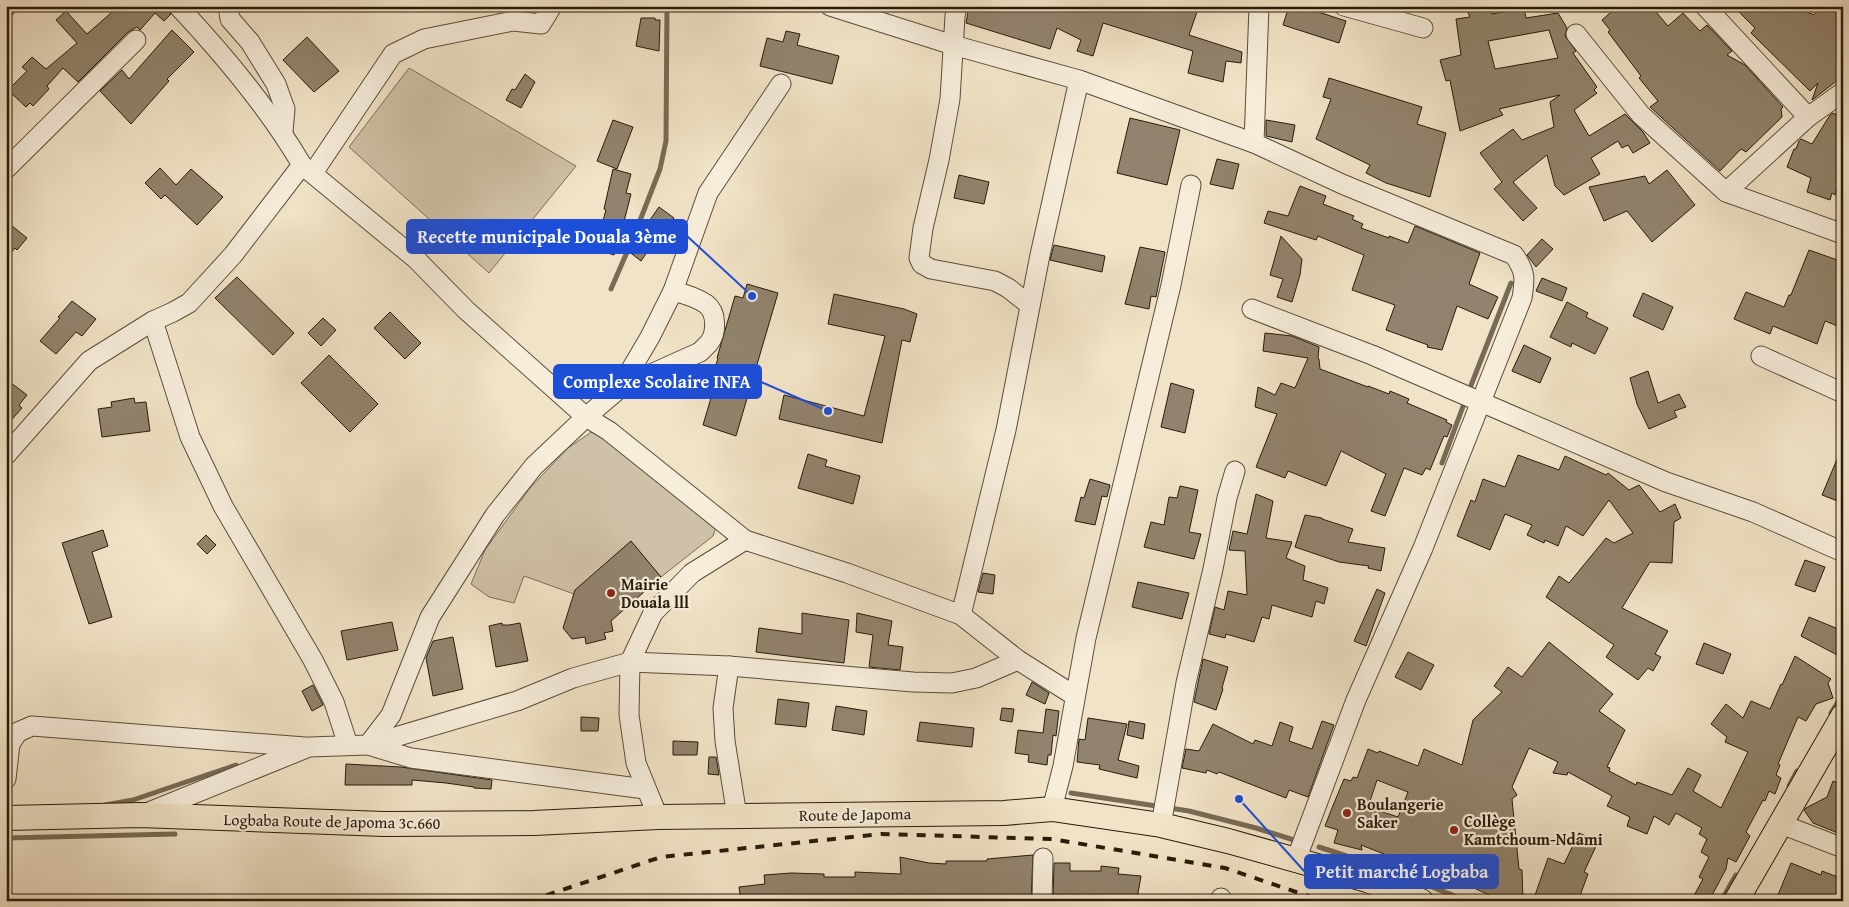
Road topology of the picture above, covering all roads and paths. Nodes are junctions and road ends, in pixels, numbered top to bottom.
1 (178, 6) edge
2 (228, 6) edge
3 (552, 6) edge
4 (830, 6) edge
5 (957, 6) edge
6 (1259, 6) edge
7 (1344, 6) edge
8 (1705, 6) edge
9 (1423, 28) dead end
10 (1576, 34) dead end
11 (136, 40) dead end
12 (953, 45) junction
13 (1080, 80) junction
14 (781, 84) dead end
15 (1843, 92) edge
16 (1808, 117) junction
17 (283, 132) junction
18 (1254, 142) junction
19 (6, 169) edge
20 (307, 169) junction
21 (1191, 185) dead end
22 (1726, 192) junction
23 (1843, 234) edge
24 (673, 291) junction
25 (1030, 305) junction
26 (1252, 309) dead end
27 (153, 320) junction
28 (1761, 356) dead end
29 (620, 388) junction
30 (1843, 393) edge
31 (1481, 402) junction
32 (586, 417) junction
33 (6, 455) edge
34 (1234, 471) dead end
35 (745, 540) junction
36 (1843, 552) edge
37 (961, 615) junction
38 (1018, 660) junction
39 (630, 662) junction
40 (729, 666) junction
41 (1076, 696) junction
42 (1841, 721) edge
43 (348, 745) junction
44 (368, 745) junction
45 (309, 748) junction
46 (6, 779) edge
47 (646, 789) junction
48 (1052, 809) junction
49 (140, 815) junction
50 (737, 816) junction
51 (658, 817) junction
52 (6, 818) edge
53 (1781, 824) junction
54 (1161, 825) junction
55 (1843, 848) edge
56 (1043, 858) dead end
57 (1296, 860) junction
58 (1042, 901) edge
59 (1421, 901) edge
60 (1736, 901) edge

1 - 17 street
2 - 17 street
3 - 20 street
4 - 12 street
5 - 12 street
6 - 18 street
7 - 9 street
8 - 16 street
10 - 22 street
11 - 19 street
12 - 13 street
12 - 25 street
13 - 18 street
13 - 25 street
14 - 24 street
15 - 16 street
16 - 22 street
17 - 20 street
18 - 31 street
20 - 27 street
20 - 32 street
21 - 41 street
22 - 23 street
24 - 29 street
24 - 29 street
25 - 37 street
26 - 31 street
27 - 33 street
27 - 43 street
28 - 30 street
29 - 32 street
31 - 36 street
31 - 57 street
32 - 35 street
32 - 44 street
34 - 54 street
35 - 37 street
35 - 39 street
37 - 38 street
38 - 40 street
38 - 41 street
39 - 40 street
39 - 44 street
39 - 47 street
40 - 50 street
41 - 48 street
42 - 53 main road
43 - 44 street
43 - 45 street
44 - 47 street
45 - 46 street
45 - 49 street
47 - 51 street
48 - 50 main road, Route de Japoma
48 - 54 main road, Route de Japoma
49 - 51 main road, Logbaba Route de Japoma 3c.660
49 - 52 main road, Logbaba Route de Japoma 3c.660
50 - 51 main road, Route de Japoma
53 - 55 street
53 - 60 main road
54 - 57 main road, Route de Japoma
56 - 58 street
57 - 59 main road, Route de Japoma

